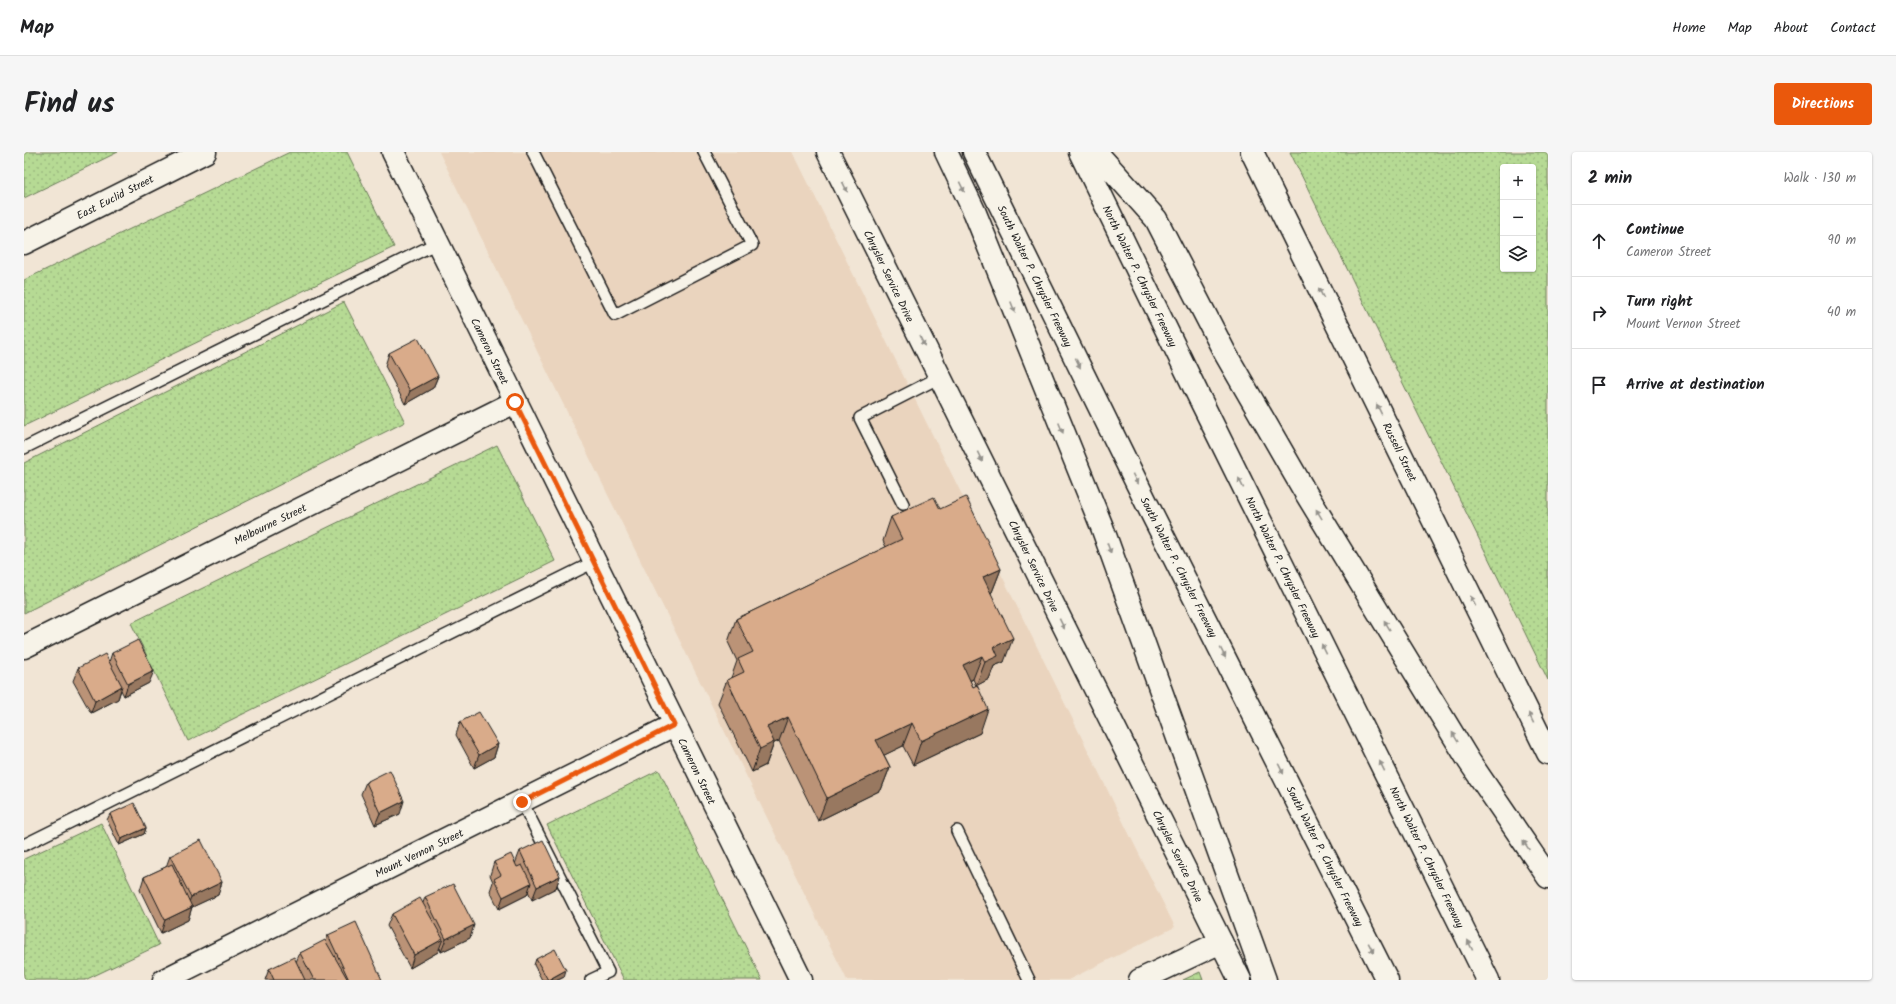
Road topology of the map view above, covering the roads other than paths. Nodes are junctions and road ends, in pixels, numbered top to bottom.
1 (205, 152) edge
2 (393, 152) edge
3 (533, 152) edge
4 (704, 152) edge
5 (828, 152) edge
6 (946, 152) edge
7 (974, 152) edge
8 (1080, 152) edge
9 (1096, 152) edge
10 (1252, 152) edge
11 (24, 243) edge
12 (437, 243) junction
13 (940, 378) junction
14 (515, 402) junction
15 (24, 448) edge
16 (903, 504) dead end
17 (594, 562) junction
18 (24, 646) edge
19 (674, 725) junction
20 (1548, 753) edge
21 (522, 802) junction
22 (957, 831) dead end
23 (24, 845) edge
24 (1548, 877) edge
25 (1221, 942) junction
26 (164, 980) edge
27 (591, 980) edge
28 (801, 980) edge
29 (1029, 980) edge
30 (1140, 980) edge
31 (1240, 980) edge
32 (1265, 980) edge
33 (1387, 980) edge
34 (1488, 980) edge

1 - 11 main road, East Euclid Street
2 - 12 main road, Cameron Street
3 - 4 lane
5 -> 13 main road, Chrysler Service Drive
6 -> 32 main road
7 -> 33 main road, South Walter P. Chrysler Freeway
34 -> 8 main road, North Walter P. Chrysler Freeway
24 -> 9 main road
20 -> 10 main road, Russell Street
12 - 14 main road, Cameron Street
12 - 15 lane
13 - 16 lane
13 -> 25 main road, Chrysler Service Drive
14 - 17 main road, Cameron Street
14 - 18 main road, Melbourne Street
17 - 19 main road, Cameron Street
17 - 23 lane
19 - 21 main road, Mount Vernon Street
19 - 28 main road, Cameron Street
21 - 26 main road, Mount Vernon Street
21 - 27 lane
22 - 29 lane
25 - 30 main road
25 - 31 main road, Chrysler Service Drive

